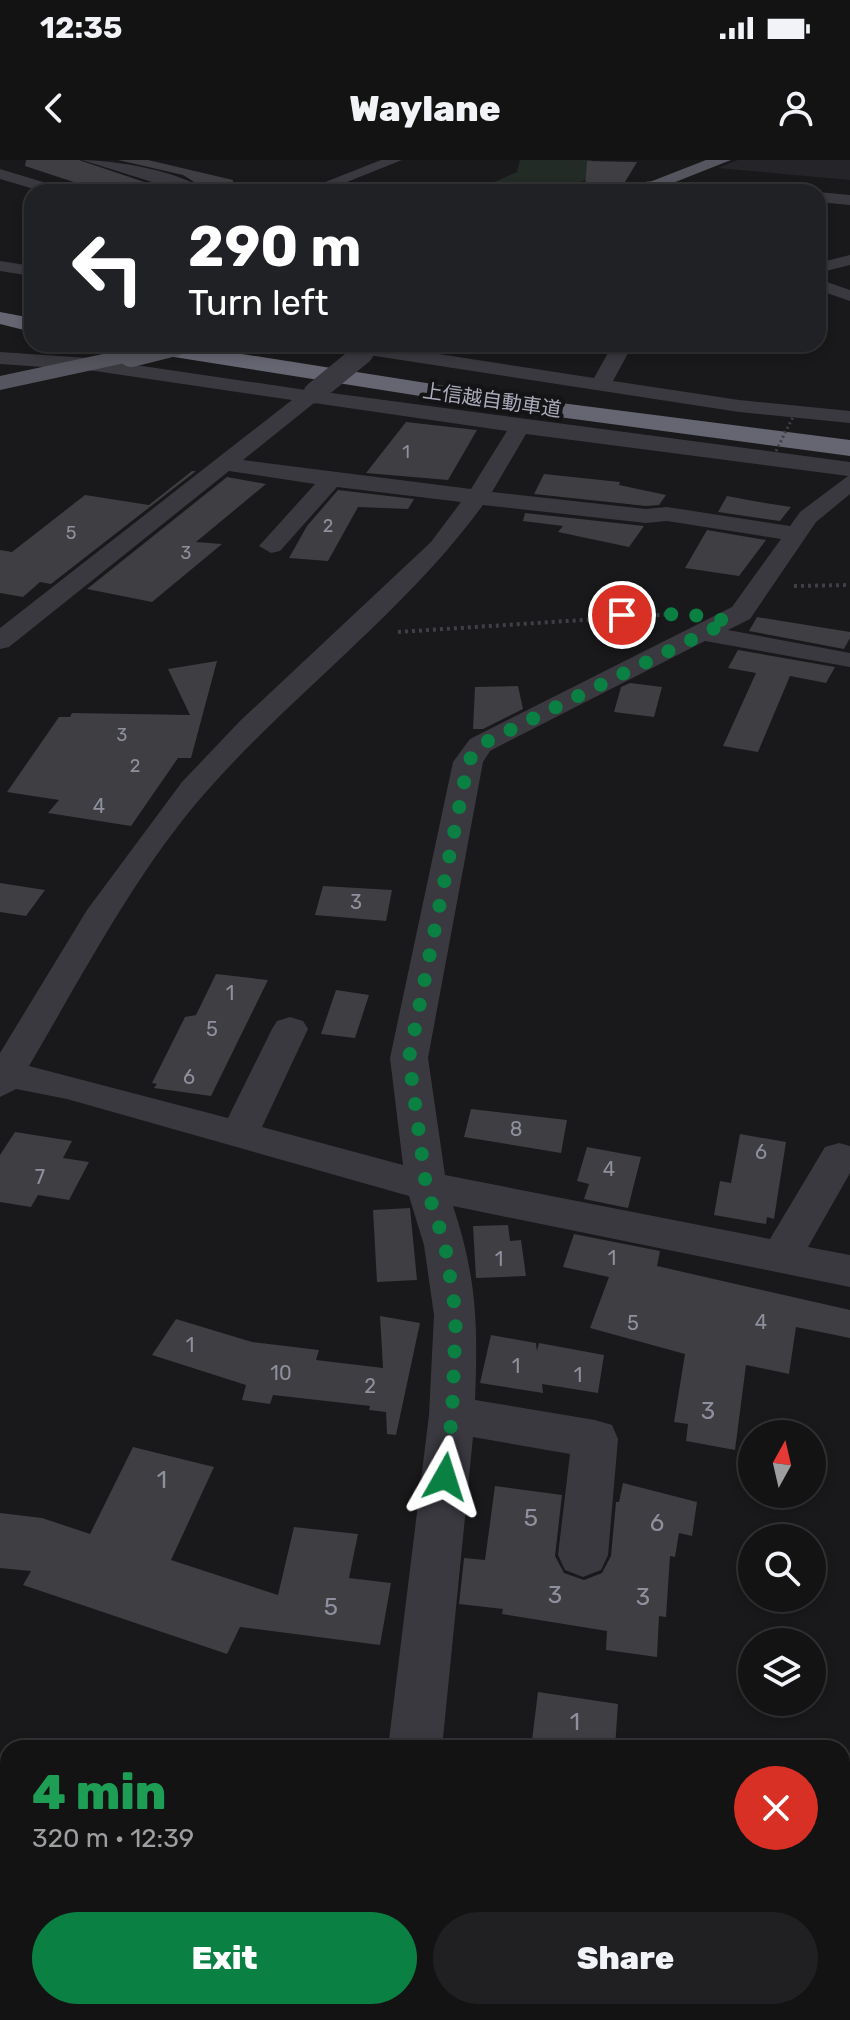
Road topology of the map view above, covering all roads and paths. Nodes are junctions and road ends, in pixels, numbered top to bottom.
1 (89, 160) edge
2 (395, 160) edge
3 (722, 160) edge
4 (0, 174) edge
5 (34, 184) edge
6 (176, 184) edge
7 (330, 184) edge
8 (654, 184) edge
9 (826, 198) edge
10 (850, 200) edge
11 (850, 260) edge
12 (0, 266) edge
13 (826, 266) edge
14 (24, 270) edge
15 (0, 283) edge
16 (24, 287) edge
17 (826, 287) edge
18 (850, 296) edge
19 (0, 307) edge
20 (24, 312) edge
21 (0, 318) edge
22 (24, 323) edge
23 (127, 352) edge
24 (147, 352) edge
25 (254, 352) edge
26 (365, 352) edge
27 (389, 352) edge
28 (619, 352) edge
29 (0, 358) edge
30 (88, 364) junction
31 (0, 383) edge
32 (601, 384) junction
33 (311, 395) junction
34 (793, 417) dead end
35 (850, 417) edge
36 (520, 427) junction
37 (850, 436) edge
38 (850, 448) edge
39 (776, 451) dead end
40 (226, 464) junction
41 (850, 469) edge
42 (332, 479) junction
43 (850, 482) edge
44 (478, 496) junction
45 (797, 534) junction
46 (271, 546) dead end
47 (766, 582) junction
48 (850, 585) edge
49 (0, 612) edge
50 (32, 616) junction
51 (716, 627) junction
52 (349, 633) junction
53 (0, 641) edge
54 (846, 660) dead end
55 (290, 1029) dead end
56 (2, 1077) edge
57 (239, 1134) junction
58 (839, 1157) dead end
59 (426, 1186) junction
60 (781, 1257) junction
61 (850, 1271) edge
62 (452, 1415) junction
63 (583, 1555) dead end
64 (416, 1740) edge

1 - 6 street
2 - 7 street
3 - 8 main road
4 - 5 street
9 - 10 street
11 - 13 street
12 - 14 street
15 - 16 street
17 - 18 street
19 - 20 highway
21 - 22 highway
23 - 30 main road
24 - 38 highway, 上信越自動車道
25 - 37 highway, 上信越自動車道
26 - 33 street, bridge
27 - 32 street
28 - 32 street
29 - 30 street
30 - 31 main road
30 - 33 street
32 - 35 street
33 - 36 street
33 - 40 street
34 - 39 path, bridge
36 - 41 street
36 - 44 street
40 - 42 street
40 - 50 street
42 - 44 street
42 - 46 street
43 - 45 street
44 - 45 street
44 - 52 street
45 - 47 street
47 - 48 path
47 - 51 street
49 - 50 street
50 - 53 street
51 - 52 path
51 - 54 street
51 - 59 street
52 - 56 street
55 - 57 street
56 - 57 street
57 - 59 street
58 - 60 street
59 - 60 street
59 - 62 street
60 - 61 street
62 - 63 street
62 - 64 street

